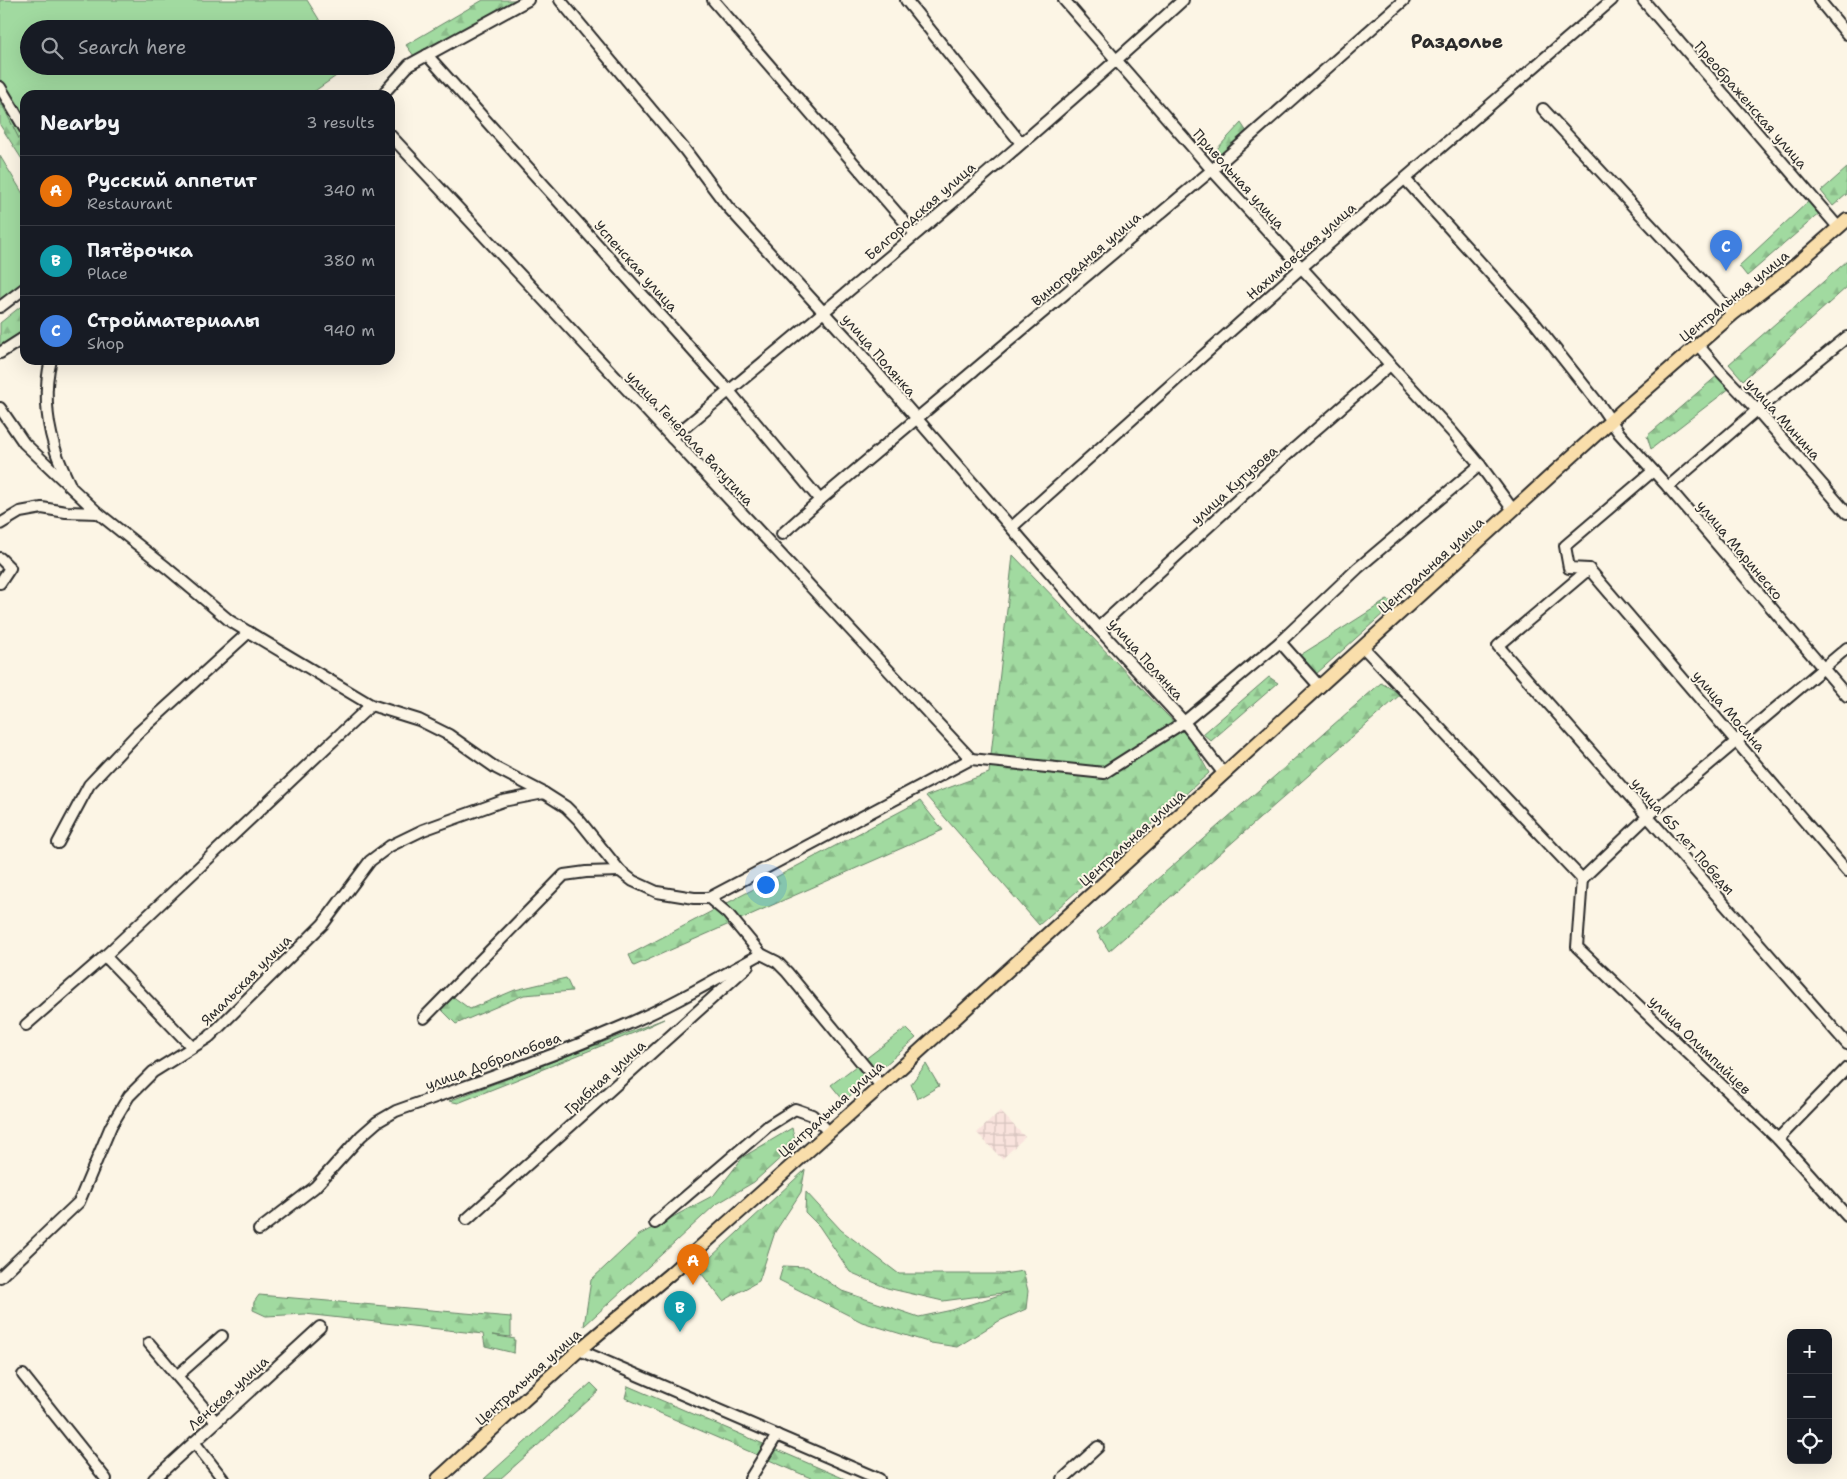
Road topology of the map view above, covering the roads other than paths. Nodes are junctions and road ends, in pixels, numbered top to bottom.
1 (528, 0) edge
2 (560, 0) edge
3 (714, 0) edge
4 (906, 0) edge
5 (1064, 0) edge
6 (1183, 0) edge
7 (1404, 0) edge
8 (1612, 0) edge
9 (1643, 0) edge
10 (1819, 0) edge
11 (1847, 34) edge
12 (427, 55) junction
13 (1116, 61) junction
14 (0, 87) edge
15 (386, 90) edge
16 (1543, 109) dead end
17 (20, 121) edge
18 (395, 140) edge
19 (1021, 143) junction
20 (1212, 170) junction
21 (1405, 178) junction
22 (1843, 224) edge
23 (915, 234) junction
24 (1302, 268) junction
25 (20, 292) edge
26 (0, 308) edge
27 (824, 313) junction
28 (1733, 314) junction
29 (1847, 337) edge
30 (20, 340) edge
31 (1698, 345) junction
32 (0, 353) edge
33 (50, 365) edge
34 (1390, 365) junction
35 (729, 390) junction
36 (1757, 410) junction
37 (1, 414) edge
38 (917, 420) junction
39 (1611, 422) junction
40 (672, 438) junction
41 (1480, 465) junction
42 (1653, 471) junction
43 (1668, 486) junction
44 (71, 488) junction
45 (820, 500) junction
46 (1513, 510) junction
47 (98, 513) junction
48 (1847, 513) edge
49 (0, 524) edge
50 (1012, 527) junction
51 (782, 534) dead end
52 (0, 558) edge
53 (1589, 569) junction
54 (0, 583) edge
55 (1098, 628) junction
56 (249, 632) junction
57 (1280, 642) junction
58 (1363, 647) junction
59 (1847, 648) edge
60 (1823, 669) junction
61 (1320, 687) junction
62 (1847, 696) edge
63 (371, 705) junction
64 (1184, 722) junction
65 (1738, 741) junction
66 (971, 759) junction
67 (1224, 774) junction
68 (544, 793) junction
69 (1648, 816) junction
70 (58, 843) dead end
71 (620, 871) junction
72 (1847, 871) edge
73 (1582, 879) junction
74 (709, 898) junction
75 (761, 954) junction
76 (105, 956) junction
77 (424, 1018) dead end
78 (26, 1024) dead end
79 (1847, 1044) edge
80 (192, 1047) junction
81 (1847, 1068) edge
82 (881, 1086) junction
83 (829, 1132) junction
84 (1778, 1139) junction
85 (1847, 1216) edge
86 (467, 1219) dead end
87 (655, 1223) dead end
88 (259, 1230) dead end
89 (0, 1277) edge
90 (320, 1327) dead end
91 (222, 1336) dead end
92 (149, 1343) dead end
93 (579, 1350) junction
94 (23, 1375) dead end
95 (178, 1376) junction
96 (216, 1422) junction
97 (777, 1435) junction
98 (194, 1442) junction
99 (1098, 1447) dead end
100 (106, 1479) edge
101 (154, 1479) edge
102 (223, 1479) edge
103 (438, 1479) edge
104 (750, 1479) edge
105 (879, 1479) edge
106 (1063, 1479) edge

1 - 12 street
2 - 27 street, улица Полянка
3 - 23 street
4 - 19 street
5 - 13 street, Привольная улица
6 - 13 street, Белгородская улица
7 - 20 street, Виноградная улица
8 - 21 street, Нахимовская улица
9 - 22 street, Преображенская улица
10 - 11 street
12 - 15 street
12 - 35 street, Успенская улица
13 - 19 street, Белгородская улица
13 - 20 street, Привольная улица
14 - 17 street
16 - 28 street
18 - 40 street, улица Генерала Ватутина
19 - 23 street, Белгородская улица
20 - 24 street, Привольная улица
20 - 38 street, Виноградная улица
21 - 24 street, Нахимовская улица
21 - 39 street
22 - 28 main road, Центральная улица
23 - 27 street, Белгородская улица
24 - 34 street, Привольная улица
24 - 50 street, Нахимовская улица
25 - 26 street
27 - 35 street, Белгородская улица
27 - 38 street, улица Полянка
28 - 31 main road, Центральная улица
29 - 36 street
30 - 32 street
31 - 36 street, улица Минина
31 - 39 main road, Центральная улица
33 - 44 street
34 - 41 street, Привольная улица
34 - 55 street, улица Кутузова
35 - 40 street, Белгородская улица
35 - 45 street, Успенская улица
36 - 43 street
36 - 48 street, улица Минина
37 - 44 street
38 - 45 street, Виноградная улица
38 - 50 street, улица Полянка
39 - 42 street, улица Маринеско
39 - 46 main road, Центральная улица
40 - 66 street, улица Генерала Ватутина
41 - 46 street, Привольная улица
41 - 57 street
42 - 43 street, улица Маринеско
42 - 53 street
43 - 60 street, улица Маринеско
44 - 47 street
45 - 51 street, Виноградная улица
46 - 58 main road, Центральная улица
47 - 49 street
47 - 56 street
50 - 55 street, улица Полянка
52 - 54 street
53 - 65 street, улица Мосина
53 - 69 street, улица 65 лет Победы
55 - 64 street, улица Полянка
56 - 63 street
56 - 70 street
57 - 61 street
57 - 64 street
58 - 61 main road, Центральная улица
58 - 73 street
59 - 60 street
60 - 62 street, улица Маринеско
60 - 65 street
61 - 67 main road, Центральная улица
63 - 68 street
63 - 76 street
64 - 66 street
64 - 67 street, улица Полянка
65 - 69 street
65 - 72 street, улица Мосина
66 - 74 street
67 - 82 main road, Центральная улица
68 - 71 street
68 - 80 street, Ямальская улица
69 - 73 street
69 - 79 street, улица 65 лет Победы
71 - 74 street
71 - 77 street
73 - 84 street, улица Олимпийцев
74 - 75 street
75 - 82 street
75 - 86 street, Грибная улица
75 - 88 street, улица Добролюбова
76 - 78 street
76 - 80 street
80 - 89 street, Ямальская улица
81 - 84 street
82 - 83 main road, Центральная улица
83 - 87 street
83 - 93 main road, Центральная улица
84 - 85 street, улица Олимпийцев
90 - 96 street, Ленская улица
91 - 95 street
92 - 95 street
93 - 97 street
93 - 103 main road, Центральная улица
94 - 100 street
95 - 96 street
96 - 98 street, Ленская улица
97 - 104 street
97 - 105 street
98 - 101 street, Ленская улица
98 - 102 street
99 - 106 street

